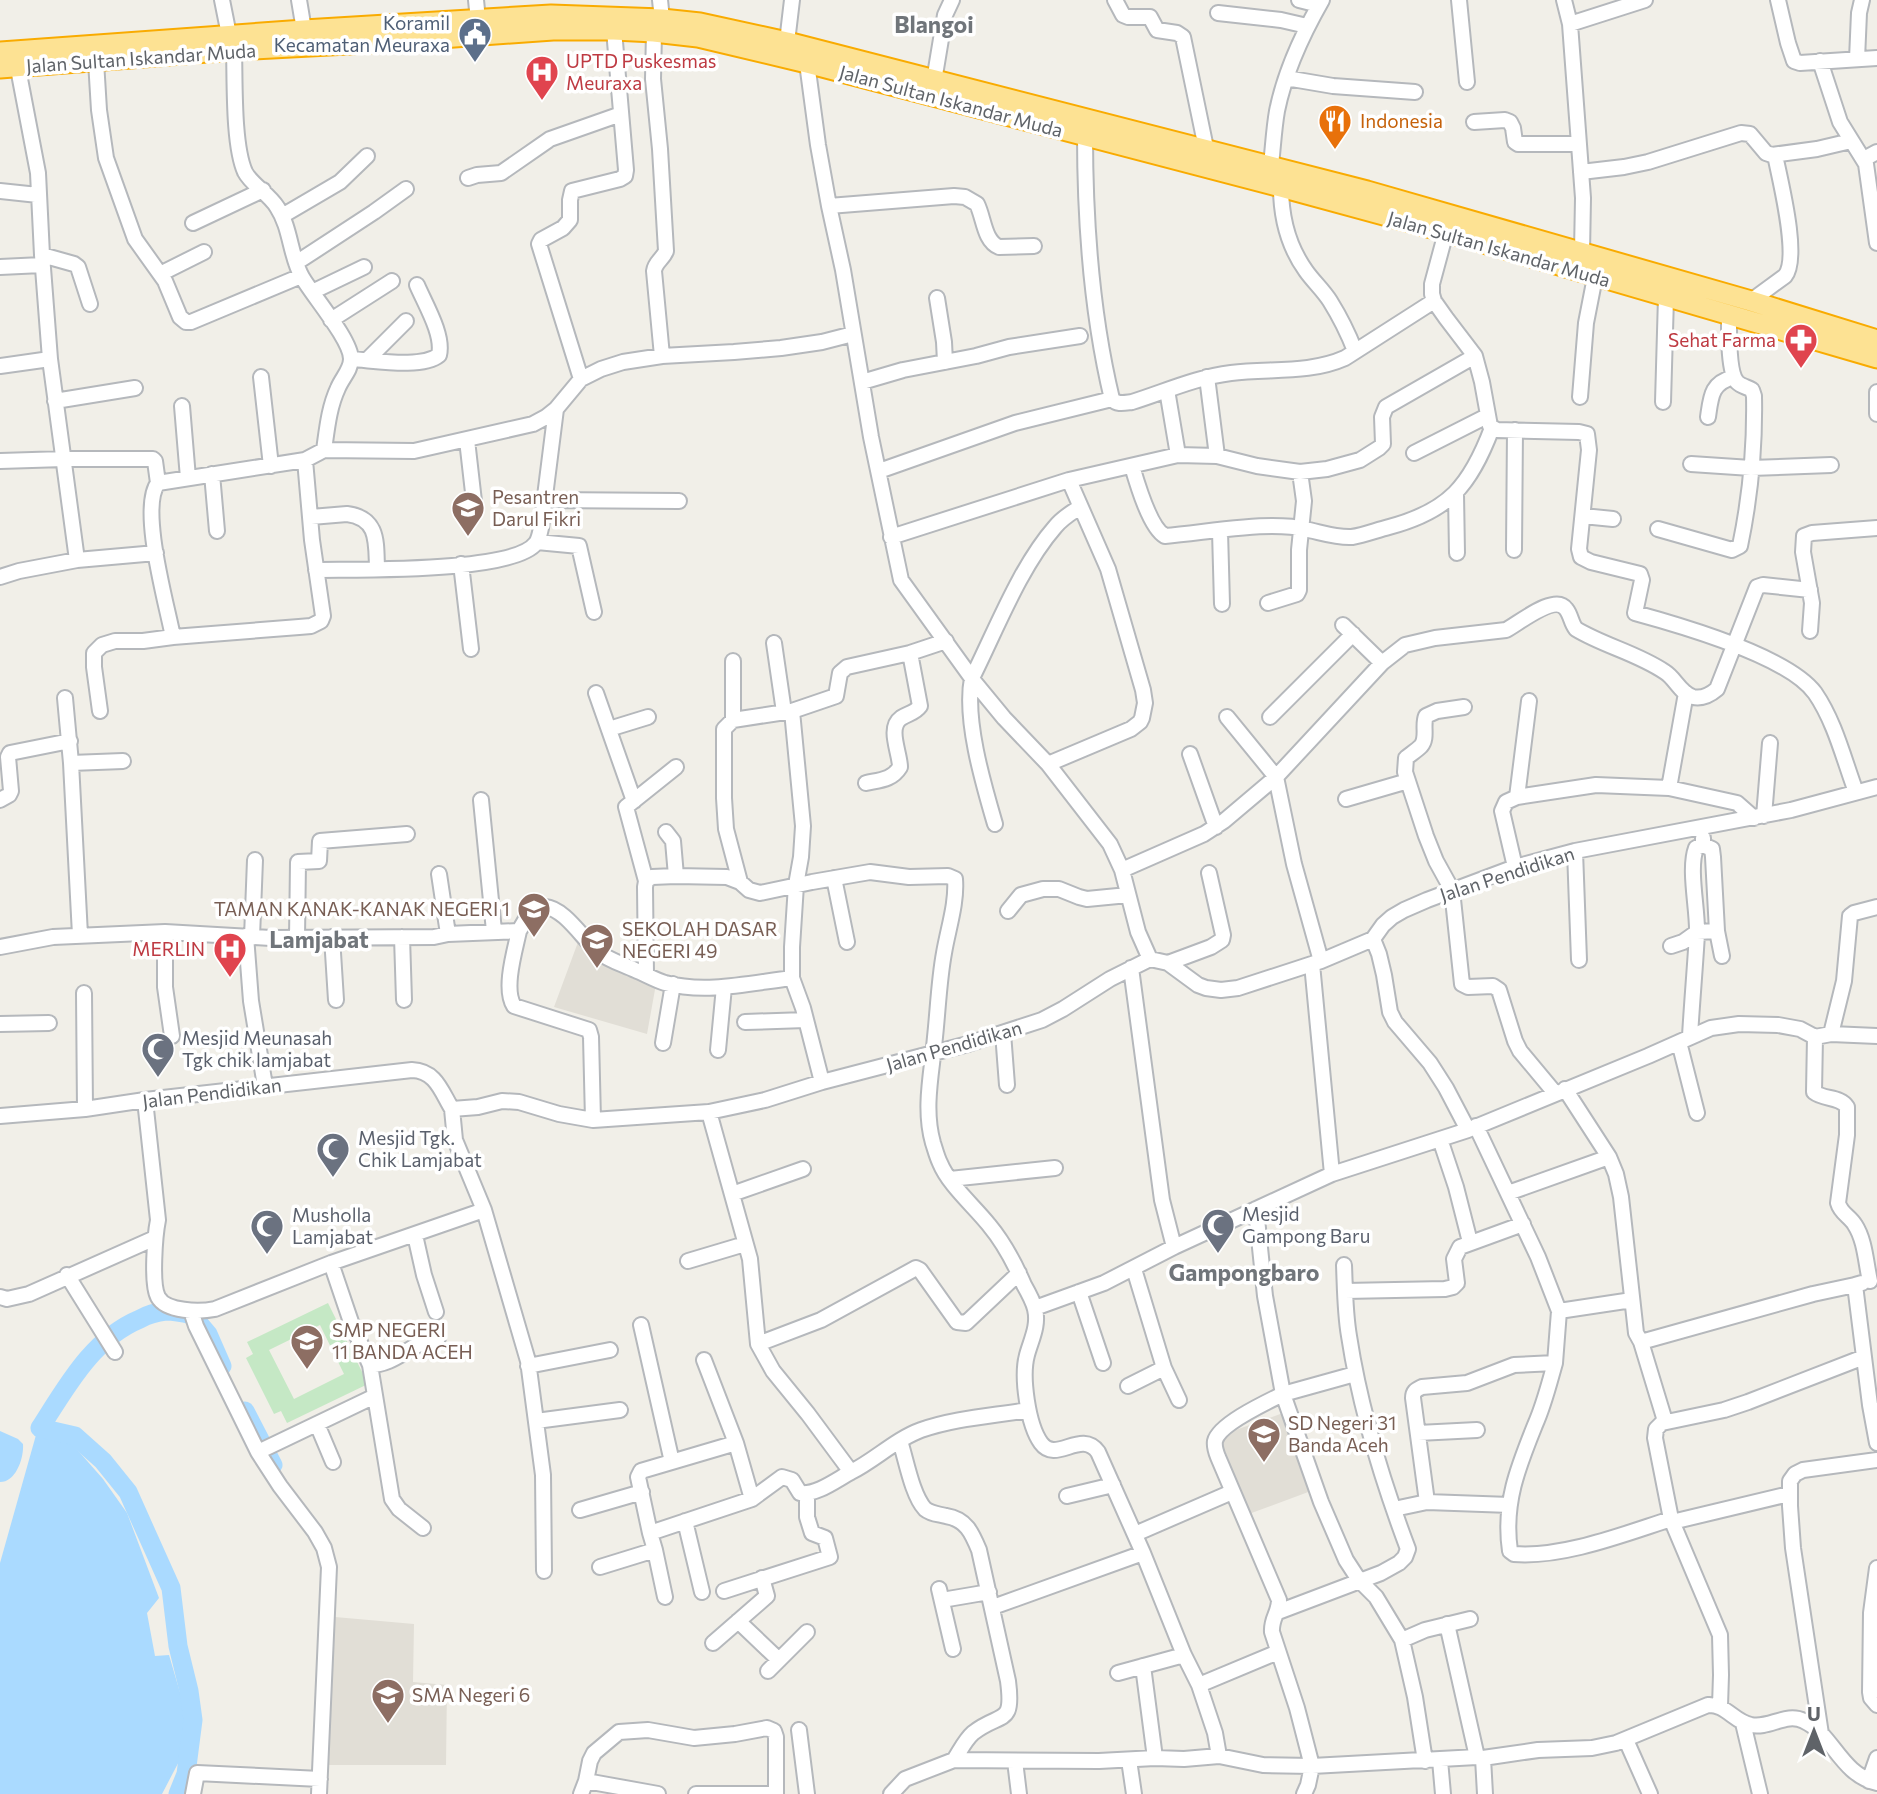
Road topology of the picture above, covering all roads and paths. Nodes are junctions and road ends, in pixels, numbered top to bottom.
1 (222, 0) edge
2 (299, 0) edge
3 (792, 0) edge
4 (953, 0) edge
5 (1115, 0) edge
6 (1299, 0) edge
7 (1459, 0) edge
8 (1564, 0) edge
9 (1645, 0) edge
10 (1778, 0) edge
11 (1862, 0) edge
12 (1320, 3) edge
13 (477, 10) edge
14 (1217, 13) dead end
15 (659, 17) edge
16 (1570, 24) junction
17 (1307, 26) junction
18 (304, 30) junction
19 (614, 30) junction
20 (787, 42) junction
21 (232, 43) junction
22 (6, 58) edge
23 (1877, 58) edge
24 (1857, 59) junction
25 (96, 61) junction
26 (1820, 61) junction
27 (807, 63) junction
28 (1286, 78) junction
29 (934, 80) junction
30 (1467, 82) dead end
31 (1415, 92) dead end
32 (621, 114) junction
33 (1474, 122) dead end
34 (1085, 135) junction
35 (1851, 141) junction
36 (1578, 144) junction
37 (1206, 148) junction
38 (1775, 155) junction
39 (366, 156) dead end
40 (1871, 156) edge
41 (1271, 165) junction
42 (1581, 172) junction
43 (468, 178) dead end
44 (1281, 187) junction
45 (405, 189) dead end
46 (263, 190) junction
47 (0, 191) edge
48 (38, 195) junction
49 (829, 206) junction
50 (282, 216) junction
51 (193, 223) dead end
52 (1446, 232) junction
53 (1877, 243) edge
54 (1034, 246) dead end
55 (204, 252) dead end
56 (1582, 252) junction
57 (42, 260) junction
58 (0, 267) edge
59 (364, 267) dead end
60 (298, 269) junction
61 (160, 274) junction
62 (1595, 277) junction
63 (392, 281) dead end
64 (417, 285) dead end
65 (312, 292) junction
66 (1666, 297) junction
67 (937, 298) dead end
68 (1434, 301) junction
69 (1751, 301) junction
70 (90, 304) dead end
71 (1729, 315) junction
72 (331, 320) junction
73 (406, 321) dead end
74 (853, 334) junction
75 (1080, 336) dead end
76 (1877, 340) edge
77 (1355, 351) junction
78 (662, 356) junction
79 (1475, 356) junction
80 (1877, 358) edge
81 (50, 359) junction
82 (351, 359) junction
83 (367, 360) junction
84 (945, 362) junction
85 (0, 366) edge
86 (261, 377) dead end
87 (1207, 377) junction
88 (1734, 377) junction
89 (581, 379) junction
90 (862, 382) junction
91 (135, 388) dead end
92 (1167, 390) junction
93 (1877, 392) edge
94 (1580, 397) dead end
95 (1112, 399) junction
96 (55, 401) junction
97 (1662, 402) dead end
98 (182, 407) dead end
99 (556, 409) junction
100 (1877, 414) edge
101 (1708, 417) dead end
102 (1489, 422) junction
103 (1515, 430) junction
104 (467, 440) junction
105 (324, 450) junction
106 (1414, 453) dead end
107 (1178, 455) junction
108 (1217, 456) junction
109 (64, 459) junction
110 (304, 460) junction
111 (0, 461) edge
112 (1691, 464) dead end
113 (1831, 465) dead end
114 (271, 466) junction
115 (1132, 466) junction
116 (1751, 468) junction
117 (878, 471) junction
118 (1300, 472) junction
119 (212, 474) junction
120 (188, 478) junction
121 (1069, 481) junction
122 (158, 483) junction
123 (1456, 494) junction
124 (545, 500) junction
125 (679, 501) dead end
126 (1080, 507) junction
127 (475, 510) dead end
128 (1583, 516) junction
129 (311, 517) junction
130 (1613, 519) dead end
131 (1301, 528) junction
132 (1877, 528) edge
133 (1658, 529) dead end
134 (217, 531) dead end
135 (1220, 531) junction
136 (891, 537) junction
137 (537, 542) junction
138 (1514, 551) dead end
139 (156, 553) junction
140 (1457, 553) dead end
141 (78, 560) junction
142 (461, 564) junction
143 (377, 568) junction
144 (316, 570) junction
145 (0, 577) edge
146 (1810, 590) junction
147 (1268, 603) dead end
148 (1222, 604) dead end
149 (594, 612) dead end
150 (1810, 631) dead end
151 (173, 637) junction
152 (946, 641) junction
153 (774, 643) dead end
154 (1735, 645) junction
155 (471, 649) dead end
156 (910, 653) junction
157 (733, 661) dead end
158 (1382, 663) junction
159 (972, 678) junction
160 (596, 693) dead end
161 (1686, 693) junction
162 (65, 698) dead end
163 (1529, 701) dead end
164 (1464, 707) dead end
165 (100, 710) dead end
166 (788, 712) junction
167 (648, 717) dead end
168 (1227, 717) dead end
169 (1270, 717) dead end
170 (733, 720) junction
171 (609, 729) junction
172 (70, 741) junction
173 (1770, 743) dead end
174 (1190, 754) dead end
175 (123, 761) dead end
176 (71, 763) junction
177 (1048, 764) junction
178 (676, 766) dead end
179 (1276, 777) junction
180 (1408, 781) junction
181 (866, 783) dead end
182 (1877, 787) edge
183 (1669, 788) junction
184 (1856, 792) junction
185 (1517, 797) junction
186 (1346, 799) dead end
187 (0, 800) edge
188 (481, 800) dead end
189 (634, 801) junction
190 (1759, 817) junction
191 (995, 824) dead end
192 (1216, 827) junction
193 (1702, 828) junction
194 (666, 832) dead end
195 (407, 834) dead end
196 (1703, 845) junction
197 (1575, 851) junction
198 (255, 860) dead end
199 (1515, 867) junction
200 (1122, 870) junction
201 (1209, 873) dead end
202 (439, 874) dead end
203 (676, 876) junction
204 (834, 878) junction
205 (646, 881) junction
206 (740, 882) junction
207 (796, 885) junction
208 (1452, 890) junction
209 (1128, 895) junction
210 (1877, 907) edge
211 (1008, 911) dead end
212 (494, 931) junction
213 (519, 931) junction
214 (1717, 931) junction
215 (165, 932) junction
216 (1697, 932) junction
217 (448, 934) junction
218 (80, 935) junction
219 (249, 937) junction
220 (297, 937) junction
221 (331, 937) junction
222 (402, 937) junction
223 (1373, 939) junction
224 (847, 942) dead end
225 (1671, 946) dead end
226 (0, 947) edge
227 (1722, 956) dead end
228 (1150, 959) junction
229 (1579, 960) dead end
230 (1317, 962) junction
231 (1168, 963) junction
232 (1131, 968) junction
233 (646, 974) junction
234 (792, 978) junction
235 (673, 984) junction
236 (724, 987) junction
237 (83, 993) dead end
238 (336, 1000) dead end
239 (404, 1000) dead end
240 (806, 1020) junction
241 (745, 1021) dead end
242 (48, 1023) dead end
243 (0, 1024) edge
244 (1003, 1033) junction
245 (1830, 1034) junction
246 (172, 1036) dead end
247 (1877, 1036) edge
248 (1815, 1037) junction
249 (1684, 1039) junction
250 (663, 1043) dead end
251 (718, 1050) dead end
252 (934, 1052) junction
253 (822, 1082) junction
254 (1007, 1085) dead end
255 (265, 1086) junction
256 (1560, 1091) junction
257 (145, 1100) junction
258 (85, 1109) junction
259 (452, 1109) junction
260 (709, 1112) junction
261 (1697, 1113) dead end
262 (0, 1116) edge
263 (593, 1120) junction
264 (1472, 1128) junction
265 (1440, 1139) junction
266 (1609, 1157) junction
267 (803, 1168) dead end
268 (1055, 1168) dead end
269 (1332, 1174) junction
270 (950, 1180) junction
271 (1508, 1193) junction
272 (732, 1194) junction
273 (1256, 1209) junction
274 (484, 1210) junction
275 (1523, 1224) junction
276 (415, 1234) junction
277 (155, 1238) junction
278 (1471, 1242) junction
279 (745, 1244) junction
280 (1174, 1247) junction
281 (688, 1261) dead end
282 (331, 1263) junction
283 (1344, 1265) dead end
284 (1134, 1269) junction
285 (1019, 1273) junction
286 (68, 1275) junction
287 (1867, 1282) edge
288 (1345, 1291) junction
289 (1079, 1292) junction
290 (0, 1297) edge
291 (1632, 1300) junction
292 (1035, 1308) junction
293 (1559, 1311) junction
294 (436, 1312) dead end
295 (193, 1317) junction
296 (641, 1325) dead end
297 (438, 1338) dead end
298 (1641, 1342) junction
299 (110, 1344) dead end
300 (758, 1344) junction
301 (610, 1350) dead end
302 (1864, 1357) junction
303 (704, 1360) dead end
304 (1103, 1363) dead end
305 (1555, 1363) junction
306 (370, 1365) junction
307 (528, 1366) junction
308 (1164, 1368) junction
309 (1355, 1374) junction
310 (1128, 1386) dead end
311 (1283, 1394) junction
312 (375, 1396) junction
313 (1178, 1400) dead end
314 (620, 1410) dead end
315 (1028, 1410) junction
316 (536, 1421) junction
317 (1665, 1421) junction
318 (317, 1424) junction
319 (1477, 1430) dead end
320 (1418, 1433) junction
321 (900, 1441) junction
322 (736, 1443) junction
323 (1877, 1443) edge
324 (258, 1452) junction
325 (1877, 1460) edge
326 (333, 1462) dead end
327 (673, 1462) junction
328 (851, 1472) junction
329 (1112, 1485) junction
330 (642, 1492) junction
331 (1233, 1492) junction
332 (807, 1494) junction
333 (1789, 1494) junction
334 (1067, 1496) dead end
335 (752, 1499) junction
336 (1427, 1502) junction
337 (1510, 1505) junction
338 (1394, 1509) junction
339 (580, 1510) dead end
340 (1671, 1520) junction
341 (685, 1521) junction
342 (423, 1528) dead end
343 (650, 1533) junction
344 (1135, 1534) junction
345 (655, 1549) junction
346 (1143, 1553) junction
347 (600, 1567) dead end
348 (1877, 1568) edge
349 (544, 1571) dead end
350 (762, 1578) junction
351 (1359, 1580) junction
352 (724, 1591) dead end
353 (702, 1592) dead end
354 (989, 1592) junction
355 (665, 1597) dead end
356 (993, 1607) junction
357 (1278, 1612) junction
358 (1470, 1619) dead end
359 (738, 1621) junction
360 (1447, 1625) junction
361 (807, 1632) dead end
362 (1402, 1640) junction
363 (713, 1643) dead end
364 (953, 1649) dead end
365 (1278, 1651) junction
366 (1184, 1655) junction
367 (779, 1660) junction
368 (1143, 1666) junction
369 (768, 1671) dead end
370 (1118, 1673) dead end
371 (1199, 1685) junction
372 (1877, 1705) edge
373 (1720, 1706) junction
374 (1742, 1723) junction
375 (799, 1731) dead end
376 (1821, 1734) junction
377 (1626, 1740) junction
378 (1219, 1756) junction
379 (1155, 1758) junction
380 (1480, 1758) junction
381 (1877, 1758) edge
382 (954, 1760) junction
383 (1129, 1760) junction
384 (1440, 1760) junction
385 (1015, 1761) junction
386 (1424, 1761) junction
387 (1312, 1766) junction
388 (1873, 1782) edge
389 (320, 1787) edge
390 (583, 1788) edge
391 (193, 1794) edge
392 (658, 1794) edge
393 (696, 1794) edge
394 (770, 1794) edge
395 (776, 1794) edge
396 (807, 1794) edge
397 (891, 1794) edge
398 (1019, 1794) edge
399 (1134, 1794) edge
400 (1304, 1794) edge
401 (1443, 1794) edge
402 (1485, 1794) edge
403 (1650, 1794) edge
404 (1760, 1794) edge

1 - 21 street
2 - 18 street
3 - 20 street
4 - 29 street
5 - 37 street
6 - 12 street
7 - 30 street
8 - 16 street
9 - 16 street
10 - 26 street
11 - 24 street
12 - 17 street
13 - 15 highway, Jalan Sultan Iskandar Muda
13 - 18 highway, Jalan Sultan Iskandar Muda
14 - 17 street
15 - 19 highway, Jalan Sultan Iskandar Muda
15 - 20 highway, Jalan Sultan Iskandar Muda
15 - 27 highway, Jalan Sultan Iskandar Muda
15 - 78 street
16 - 36 street
17 - 28 street
18 - 21 highway, Jalan Sultan Iskandar Muda
19 - 21 highway, Jalan Sultan Iskandar Muda
19 - 32 street
20 - 29 highway, Jalan Sultan Iskandar Muda
21 - 22 highway, Jalan Sultan Iskandar Muda
21 - 25 highway, Jalan Sultan Iskandar Muda
21 - 46 street
22 - 25 highway, Jalan Sultan Iskandar Muda
22 - 48 street
23 - 24 street
24 - 26 street
25 - 61 street
26 - 35 street
27 - 34 highway, Jalan Sultan Iskandar Muda
27 - 49 street
28 - 31 street
28 - 41 street
29 - 37 highway, Jalan Sultan Iskandar Muda
32 - 43 street
32 - 89 street
33 - 36 street
34 - 44 highway, Jalan Sultan Iskandar Muda
34 - 95 street
35 - 38 street
35 - 40 street
36 - 42 street
37 - 41 highway, Jalan Sultan Iskandar Muda
38 - 42 street
38 - 69 street
39 - 50 street
40 - 53 street
41 - 56 highway, Jalan Sultan Iskandar Muda
42 - 56 street
44 - 52 highway, Jalan Sultan Iskandar Muda
44 - 77 street
45 - 60 street
46 - 50 street
46 - 51 street
47 - 48 street
48 - 57 street
49 - 54 street
49 - 74 street
50 - 60 street
52 - 62 highway, Jalan Sultan Iskandar Muda
52 - 68 street
55 - 61 street
56 - 69 highway, Jalan Sultan Iskandar Muda
57 - 58 street
57 - 70 street
57 - 81 street
59 - 65 street
60 - 61 street
60 - 65 street
62 - 66 highway, Jalan Sultan Iskandar Muda
62 - 94 street
63 - 72 street
64 - 83 street
65 - 72 street
66 - 71 highway, Jalan Sultan Iskandar Muda
66 - 97 street
67 - 84 street
68 - 77 street
68 - 79 street
69 - 76 highway, Jalan Sultan Iskandar Muda
71 - 80 highway, Jalan Sultan Iskandar Muda
71 - 88 street
72 - 82 street
73 - 83 street
74 - 78 street
74 - 90 street
75 - 84 street
77 - 87 street
78 - 89 street
79 - 102 street
79 - 118 street
81 - 85 street
81 - 96 street
82 - 83 street
82 - 105 street
84 - 90 street
86 - 114 street
87 - 92 street
87 - 108 street
88 - 101 street
88 - 116 street
89 - 99 street
90 - 117 street
91 - 96 street
92 - 95 street
92 - 107 street
93 - 100 street
95 - 117 street
96 - 109 street
98 - 120 street
99 - 104 street
99 - 124 street
102 - 103 street
102 - 106 street
102 - 123 street
103 - 128 street
103 - 138 street
104 - 105 street
104 - 127 street
105 - 110 street
107 - 108 street
107 - 115 street
108 - 118 street
109 - 111 street
109 - 122 street
109 - 141 street
110 - 114 street
110 - 129 street
112 - 116 street
113 - 116 street
114 - 119 street
115 - 121 street
115 - 135 street
116 - 133 street
117 - 136 street
118 - 131 street
119 - 120 street
119 - 134 street
120 - 122 street
121 - 126 street
121 - 136 street
122 - 139 street
123 - 131 street
123 - 140 street
124 - 125 street
124 - 137 street
126 - 159 street
126 - 177 street
128 - 130 street
128 - 154 street
129 - 143 street
129 - 144 street
131 - 135 street
131 - 147 street
132 - 146 street
135 - 148 street
136 - 152 street
137 - 142 street
137 - 149 street
139 - 141 street
139 - 151 street
141 - 145 street
142 - 143 street
142 - 155 street
143 - 144 street
144 - 151 street
146 - 150 street
146 - 154 street
151 - 165 street
152 - 156 street
152 - 159 street
153 - 166 street
154 - 161 street
154 - 184 street
156 - 166 street
156 - 181 street
157 - 170 street
158 - 161 street
158 - 169 street
158 - 179 street
159 - 177 street
159 - 191 street
160 - 171 street
161 - 183 street
162 - 172 street
163 - 185 street
164 - 180 street
166 - 170 street
166 - 207 street
167 - 171 street
168 - 179 street
170 - 206 street
171 - 189 street
172 - 176 street
172 - 187 street
173 - 190 street
174 - 192 street
175 - 176 street
176 - 218 street
177 - 200 street
178 - 189 street
179 - 192 street
179 - 230 street
180 - 186 street
180 - 208 street
182 - 184 street, Jalan Pendidikan
183 - 185 street
183 - 190 street
184 - 190 street, Jalan Pendidikan
185 - 199 street
188 - 212 street
189 - 205 street
190 - 193 street, Jalan Pendidikan
192 - 200 street
193 - 196 street
193 - 197 street, Jalan Pendidikan
194 - 203 street
195 - 220 street
196 - 214 street
196 - 216 street
197 - 199 street, Jalan Pendidikan
197 - 229 street
198 - 219 street
199 - 208 street, Jalan Pendidikan
200 - 209 street
201 - 231 street
202 - 217 street
203 - 205 street
203 - 206 street
204 - 207 street
204 - 224 street
204 - 252 street
205 - 233 street
206 - 207 street
207 - 234 street
208 - 223 street, Jalan Pendidikan
208 - 256 street
209 - 211 street
209 - 228 street
210 - 245 street
212 - 213 street
212 - 217 street
213 - 233 street
213 - 263 street
214 - 216 street
214 - 227 street
215 - 218 street
215 - 219 street
215 - 246 street
216 - 225 street
216 - 249 street
217 - 222 street
218 - 226 street
219 - 220 street
219 - 255 street
220 - 221 street
221 - 222 street
221 - 238 street
222 - 239 street
223 - 230 street, Jalan Pendidikan
223 - 264 street
228 - 231 street, Jalan Pendidikan
228 - 232 street, Jalan Pendidikan
230 - 231 street, Jalan Pendidikan
230 - 269 street
232 - 244 street, Jalan Pendidikan
232 - 280 street
233 - 235 street
234 - 236 street
234 - 240 street
235 - 236 street
235 - 250 street
236 - 251 street
237 - 258 street
240 - 241 street
240 - 253 street
242 - 243 street
244 - 252 street, Jalan Pendidikan
244 - 254 street
245 - 247 street
245 - 248 street
248 - 249 street
248 - 287 street
249 - 256 street
249 - 261 street
252 - 253 street, Jalan Pendidikan
252 - 270 street
253 - 260 street, Jalan Pendidikan
255 - 257 street, Jalan Pendidikan
255 - 259 street, Jalan Pendidikan
256 - 264 street
256 - 266 street
257 - 258 street, Jalan Pendidikan
257 - 277 street
258 - 262 street, Jalan Pendidikan
259 - 263 street, Jalan Pendidikan
259 - 274 street
260 - 263 street, Jalan Pendidikan
260 - 272 street
264 - 265 street
264 - 271 street
265 - 269 street
265 - 278 street
266 - 271 street
266 - 291 street
267 - 272 street
268 - 270 street
269 - 273 street
270 - 285 street
271 - 275 street
272 - 279 street
273 - 280 street
273 - 311 street
274 - 276 street
274 - 307 street
275 - 278 street
275 - 293 street
276 - 282 street
276 - 294 street
277 - 286 street
277 - 295 street
278 - 288 street
279 - 281 street
279 - 300 street
280 - 284 street
282 - 295 street
282 - 306 street
283 - 288 street
284 - 289 street
284 - 308 street
285 - 292 street
285 - 300 street
286 - 290 street
286 - 299 street
287 - 298 street
287 - 302 street
288 - 309 street
289 - 292 street
289 - 304 street
291 - 293 street
291 - 298 street
292 - 315 street
293 - 305 street
295 - 324 street
296 - 327 street
297 - 306 street
298 - 317 street
300 - 328 street
301 - 307 street
302 - 317 street
302 - 323 street
303 - 322 street
305 - 320 street
305 - 337 street
306 - 312 street
307 - 316 street
308 - 310 street
308 - 313 street
309 - 311 street
309 - 338 street
311 - 331 street
311 - 351 street
312 - 318 street
312 - 342 street
314 - 316 street
315 - 321 street
315 - 329 street
316 - 349 street
317 - 340 street
318 - 324 street
318 - 326 street
319 - 320 street
320 - 336 street
321 - 328 street
321 - 354 street
322 - 327 street
322 - 335 street
324 - 389 street
325 - 333 street
327 - 330 street
328 - 332 street
329 - 334 street
329 - 344 street
330 - 339 street
330 - 343 street
331 - 344 street
331 - 357 street
332 - 335 street
332 - 350 street
333 - 340 street
333 - 376 street
335 - 341 street
336 - 337 street
336 - 338 street
337 - 340 street
338 - 351 street
340 - 373 street
341 - 343 street
341 - 353 street
343 - 345 street
344 - 346 street
345 - 347 street
345 - 355 street
346 - 356 street
346 - 366 street
348 - 372 street
350 - 352 street
350 - 359 street
351 - 357 street
351 - 362 street
354 - 356 street
354 - 364 street
356 - 382 street
357 - 365 street
358 - 360 street
359 - 363 street
359 - 367 street
360 - 362 street
360 - 380 street
361 - 367 street
362 - 386 street
365 - 371 street
365 - 387 street
366 - 368 street
366 - 371 street
367 - 369 street
368 - 370 street
368 - 379 street
371 - 378 street
373 - 374 street
373 - 377 street
374 - 376 street
374 - 404 street
375 - 396 street
376 - 388 street
377 - 380 street
377 - 403 street
378 - 379 street
378 - 387 street
379 - 383 street
380 - 384 street
380 - 402 street
381 - 388 street
382 - 385 street
382 - 397 street
383 - 385 street
383 - 399 street
384 - 386 street
384 - 401 street
385 - 398 street
386 - 387 street
387 - 400 street
389 - 391 street
390 - 392 street
390 - 395 street
393 - 394 street

